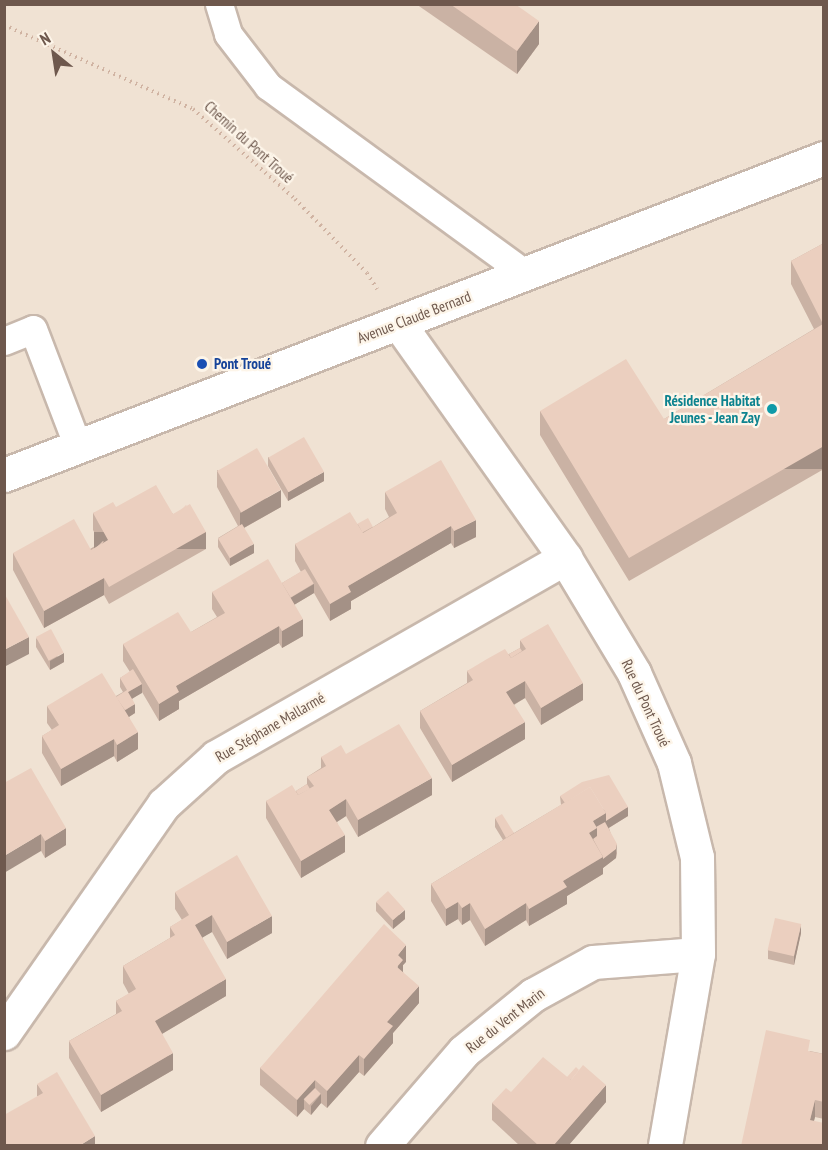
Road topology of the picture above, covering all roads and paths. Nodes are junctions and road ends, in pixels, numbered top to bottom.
1 (219, 4) edge
2 (4, 25) edge
3 (824, 158) edge
4 (526, 274) junction
5 (399, 324) junction
6 (4, 340) edge
7 (78, 447) junction
8 (4, 475) edge
9 (565, 558) junction
10 (698, 954) junction
11 (4, 1033) edge
12 (382, 1146) edge
13 (664, 1146) edge

1 - 4 lane
2 - 5 path, Chemin du Pont Troué
3 - 4 street, Avenue Claude Bernard
4 - 5 street, Avenue Claude Bernard
5 - 7 street, Avenue Claude Bernard
5 - 9 street, Rue du Pont Troué
6 - 7 lane
7 - 8 street, Avenue Claude Bernard
9 - 10 street, Rue du Pont Troué
9 - 11 street, Rue Stéphane Mallarmé
10 - 12 street, Rue du Vent Marin
10 - 13 street, Rue du Pont Troué

